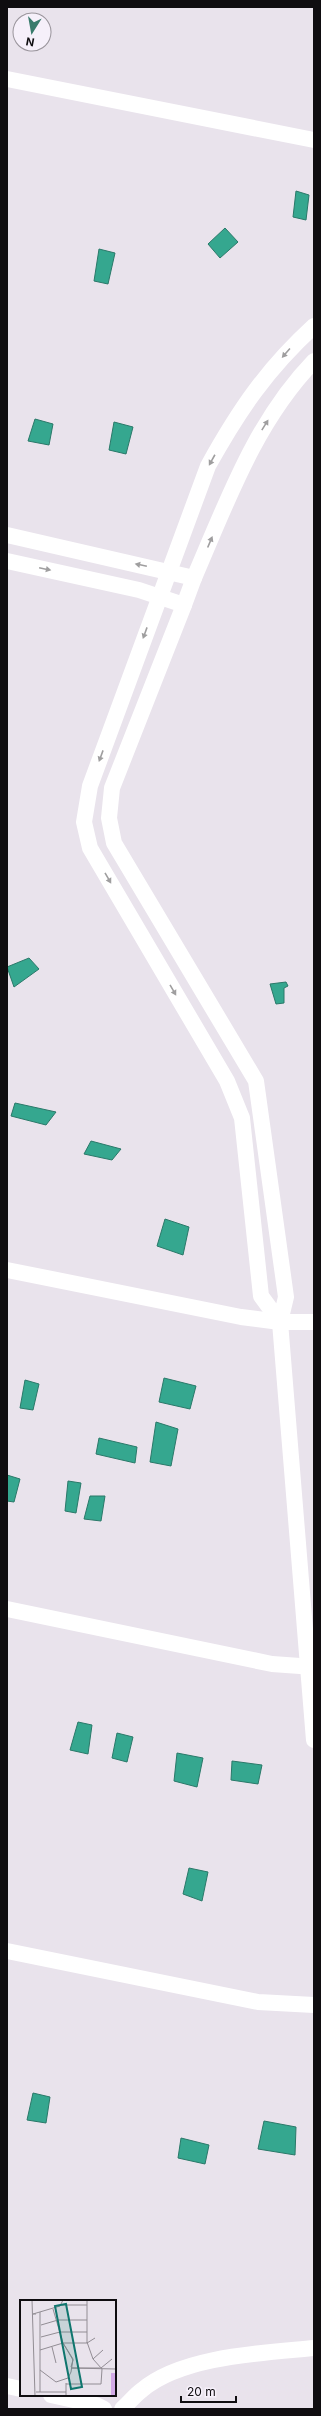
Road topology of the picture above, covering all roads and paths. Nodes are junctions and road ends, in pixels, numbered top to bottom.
1 (7, 79) edge
2 (314, 140) edge
3 (314, 326) edge
4 (314, 361) edge
5 (7, 536) edge
6 (7, 561) edge
7 (169, 571) junction
8 (194, 578) junction
9 (159, 597) junction
10 (184, 605) junction
11 (7, 1270) edge
12 (280, 1322) junction
13 (314, 1322) edge
14 (7, 1610) edge
15 (310, 1668) edge
16 (314, 1740) edge
17 (7, 1951) edge
18 (314, 2006) edge
19 (314, 2348) edge
20 (7, 2386) edge
21 (20, 2389) edge
22 (56, 2396) edge
23 (104, 2409) edge
24 (122, 2409) edge

1 - 2 street
3 -> 7 street
8 -> 4 street
7 -> 5 street
6 -> 9 street
7 - 8 street
7 - 9 street
8 - 10 street
9 - 10 street
9 -> 12 street
10 - 12 street
11 - 12 street
12 - 13 street
12 - 15 street
14 - 15 street
15 - 16 street
17 - 18 street
19 - 24 street
20 - 21 street
22 - 23 street

